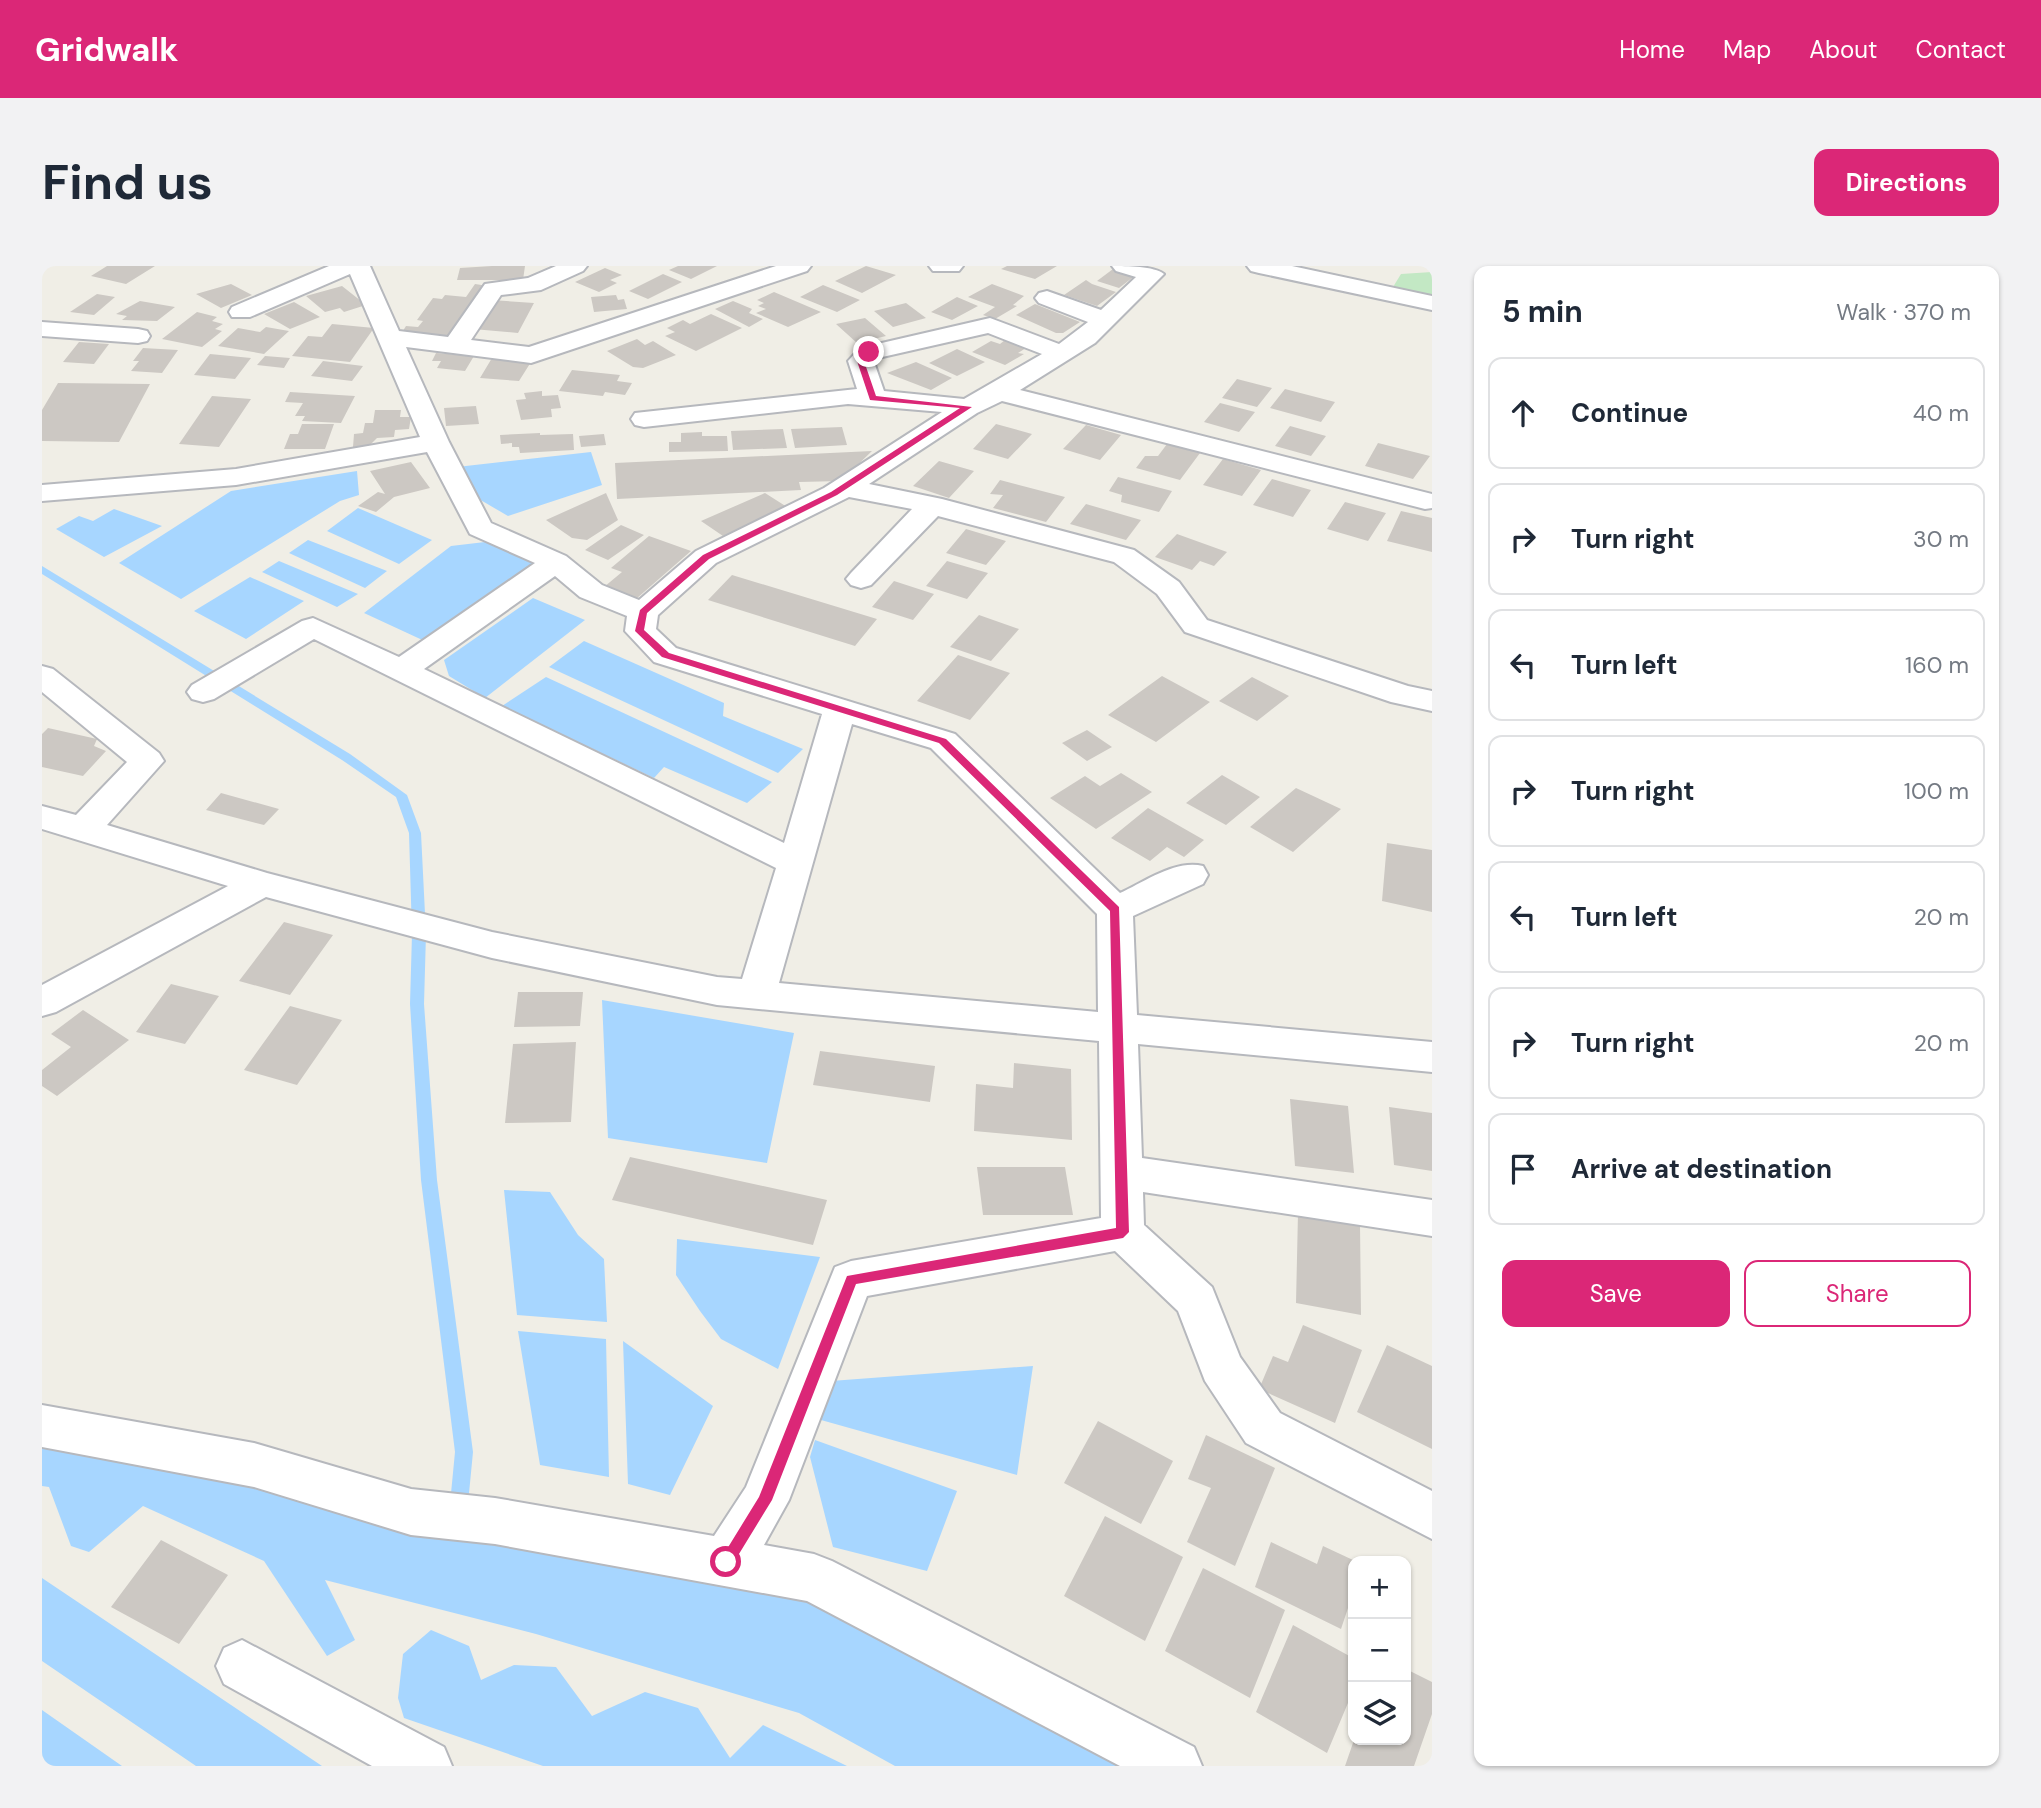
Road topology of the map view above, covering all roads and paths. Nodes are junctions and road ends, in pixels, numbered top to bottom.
1 (349, 266) edge
2 (358, 266) edge
3 (575, 266) edge
4 (799, 266) edge
5 (941, 266) edge
6 (951, 266) edge
7 (1124, 266) edge
8 (1259, 266) edge
9 (1048, 298) dead end
10 (1432, 303) edge
11 (241, 312) dead end
12 (1105, 320) junction
13 (42, 329) edge
14 (138, 336) dead end
15 (392, 338) junction
16 (455, 346) junction
17 (1061, 354) junction
18 (999, 392) junction
19 (873, 398) junction
20 (968, 407) junction
21 (644, 419) dead end
22 (436, 442) junction
23 (842, 487) junction
24 (42, 493) edge
25 (1425, 501) dead end
26 (932, 505) junction
27 (556, 562) junction
28 (861, 579) dead end
29 (643, 612) junction
30 (401, 670) junction
31 (42, 676) edge
32 (203, 692) dead end
33 (1432, 701) edge
34 (840, 709) junction
35 (42, 817) edge
36 (83, 829) junction
37 (795, 863) junction
38 (1190, 875) dead end
39 (262, 884) junction
40 (1115, 910) junction
41 (757, 994) junction
42 (42, 1002) edge
43 (1115, 1027) junction
44 (1432, 1057) edge
45 (1120, 1172) junction
46 (1432, 1218) edge
47 (1123, 1232) junction
48 (42, 1426) edge
49 (1432, 1516) edge
50 (726, 1562) junction
51 (242, 1666) dead end
52 (425, 1766) edge
53 (1175, 1766) edge

1 - 11 street
2 - 15 street
3 - 16 street
4 - 16 street
5 - 6 street
7 - 12 street
8 - 10 street
9 - 12 street
12 - 17 street
13 - 14 street
15 - 16 street
15 - 22 street
17 - 18 street
17 - 19 street
18 - 20 street
18 - 25 street
19 - 20 street
19 - 21 street
20 - 23 street
22 - 24 street
22 - 27 street
23 - 26 street
23 - 29 street
26 - 28 street
26 - 33 street
27 - 29 street
27 - 30 street
29 - 34 street
30 - 32 street
30 - 37 street
31 - 36 street
34 - 37 street
34 - 40 street
35 - 36 street
36 - 39 street
37 - 41 street
38 - 40 street
39 - 41 street
39 - 42 street
40 - 43 street
41 - 43 street
43 - 44 street
43 - 45 street
45 - 46 street
45 - 47 street
47 - 49 street
47 - 50 street
48 - 50 street
50 - 53 street
51 - 52 street

